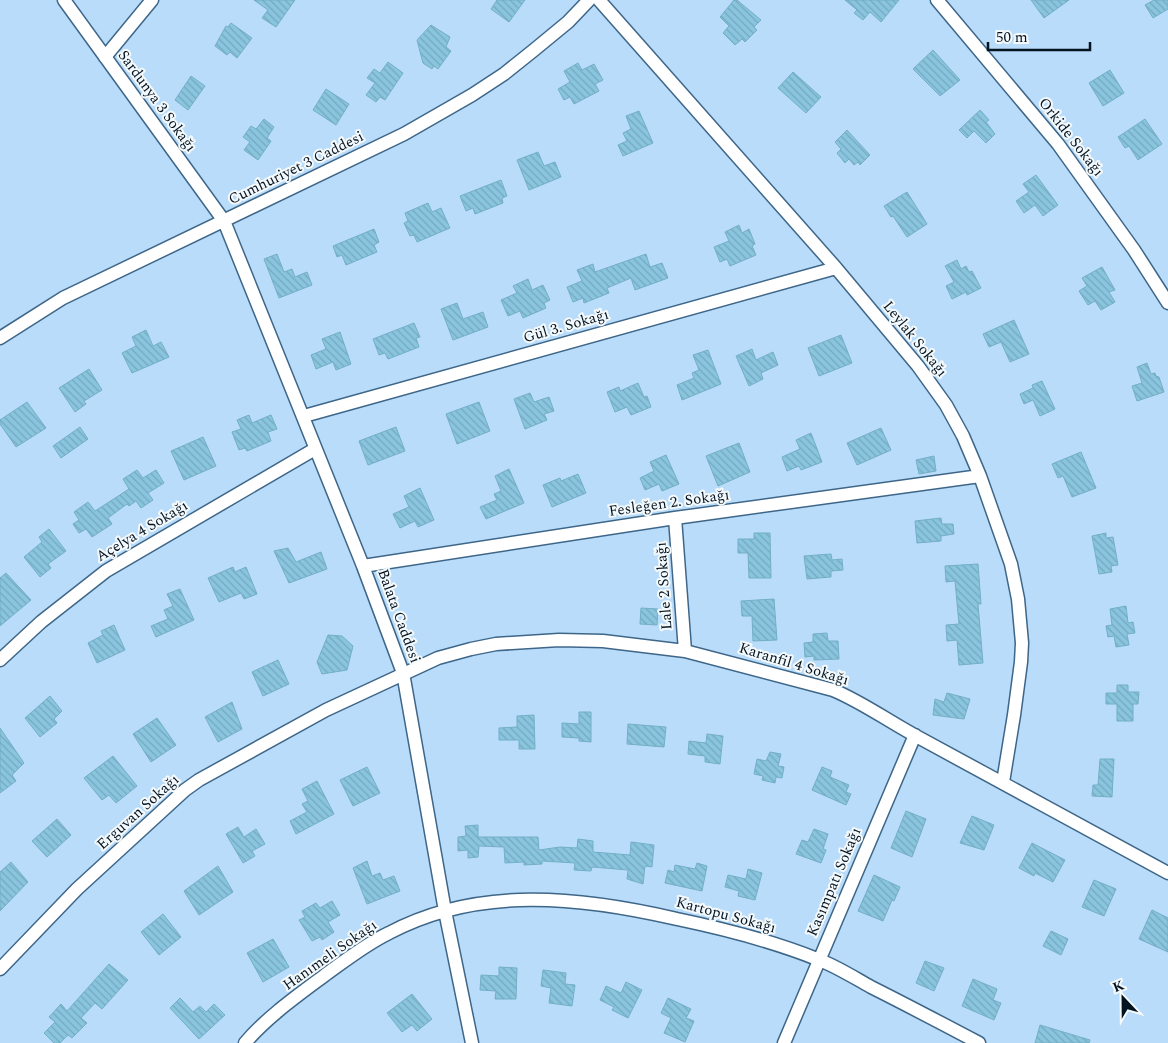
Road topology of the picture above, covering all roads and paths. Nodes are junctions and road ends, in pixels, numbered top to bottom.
1 (64, 0) edge
2 (152, 0) edge
3 (590, 0) edge
4 (599, 0) edge
5 (937, 0) edge
6 (105, 57) junction
7 (224, 221) junction
8 (836, 268) junction
9 (1168, 303) edge
10 (0, 338) edge
11 (304, 416) junction
12 (315, 449) junction
13 (980, 476) junction
14 (675, 518) junction
15 (363, 566) junction
16 (685, 651) junction
17 (0, 660) edge
18 (403, 673) junction
19 (914, 735) junction
20 (1003, 782) junction
21 (1168, 873) edge
22 (445, 911) junction
23 (818, 959) junction
24 (0, 969) edge
25 (245, 1043) edge
26 (472, 1043) edge
27 (784, 1043) edge
28 (979, 1043) edge

1 - 6 street, Sardunya 3 Sokağı
2 - 6 street
3 - 7 street, Cumhuriyet 3 Caddesi
4 - 8 street, Leylak Sokağı
5 - 9 street, Orkide Sokağı
6 - 7 street, Sardunya 3 Sokağı
7 - 10 street, Cumhuriyet 3 Caddesi
7 - 11 street, Balata Caddesi
8 - 11 street, Gül 3. Sokağı
8 - 13 street, Leylak Sokağı
11 - 12 street, Balata Caddesi
12 - 15 street, Balata Caddesi
12 - 17 street, Açelya 4 Sokağı
13 - 14 street, Fesleğen 2. Sokağı
13 - 20 street, Leylak Sokağı
14 - 15 street, Fesleğen 2. Sokağı
14 - 16 street, Lale 2 Sokağı
15 - 18 street, Balata Caddesi
16 - 18 street, Karanfil 4 Sokağı
16 - 19 street, Karanfil 4 Sokağı
18 - 22 street, Balata Caddesi
18 - 24 street, Erguvan Sokağı
19 - 20 street, Karanfil 4 Sokağı
19 - 23 street, Kasımpatı Sokağı
20 - 21 street, Karanfil 4 Sokağı
22 - 23 street, Kartopu Sokağı
22 - 25 street, Hanımeli Sokağı
22 - 26 street, Balata Caddesi
23 - 27 street, Kasımpatı Sokağı
23 - 28 street, Kartopu Sokağı

